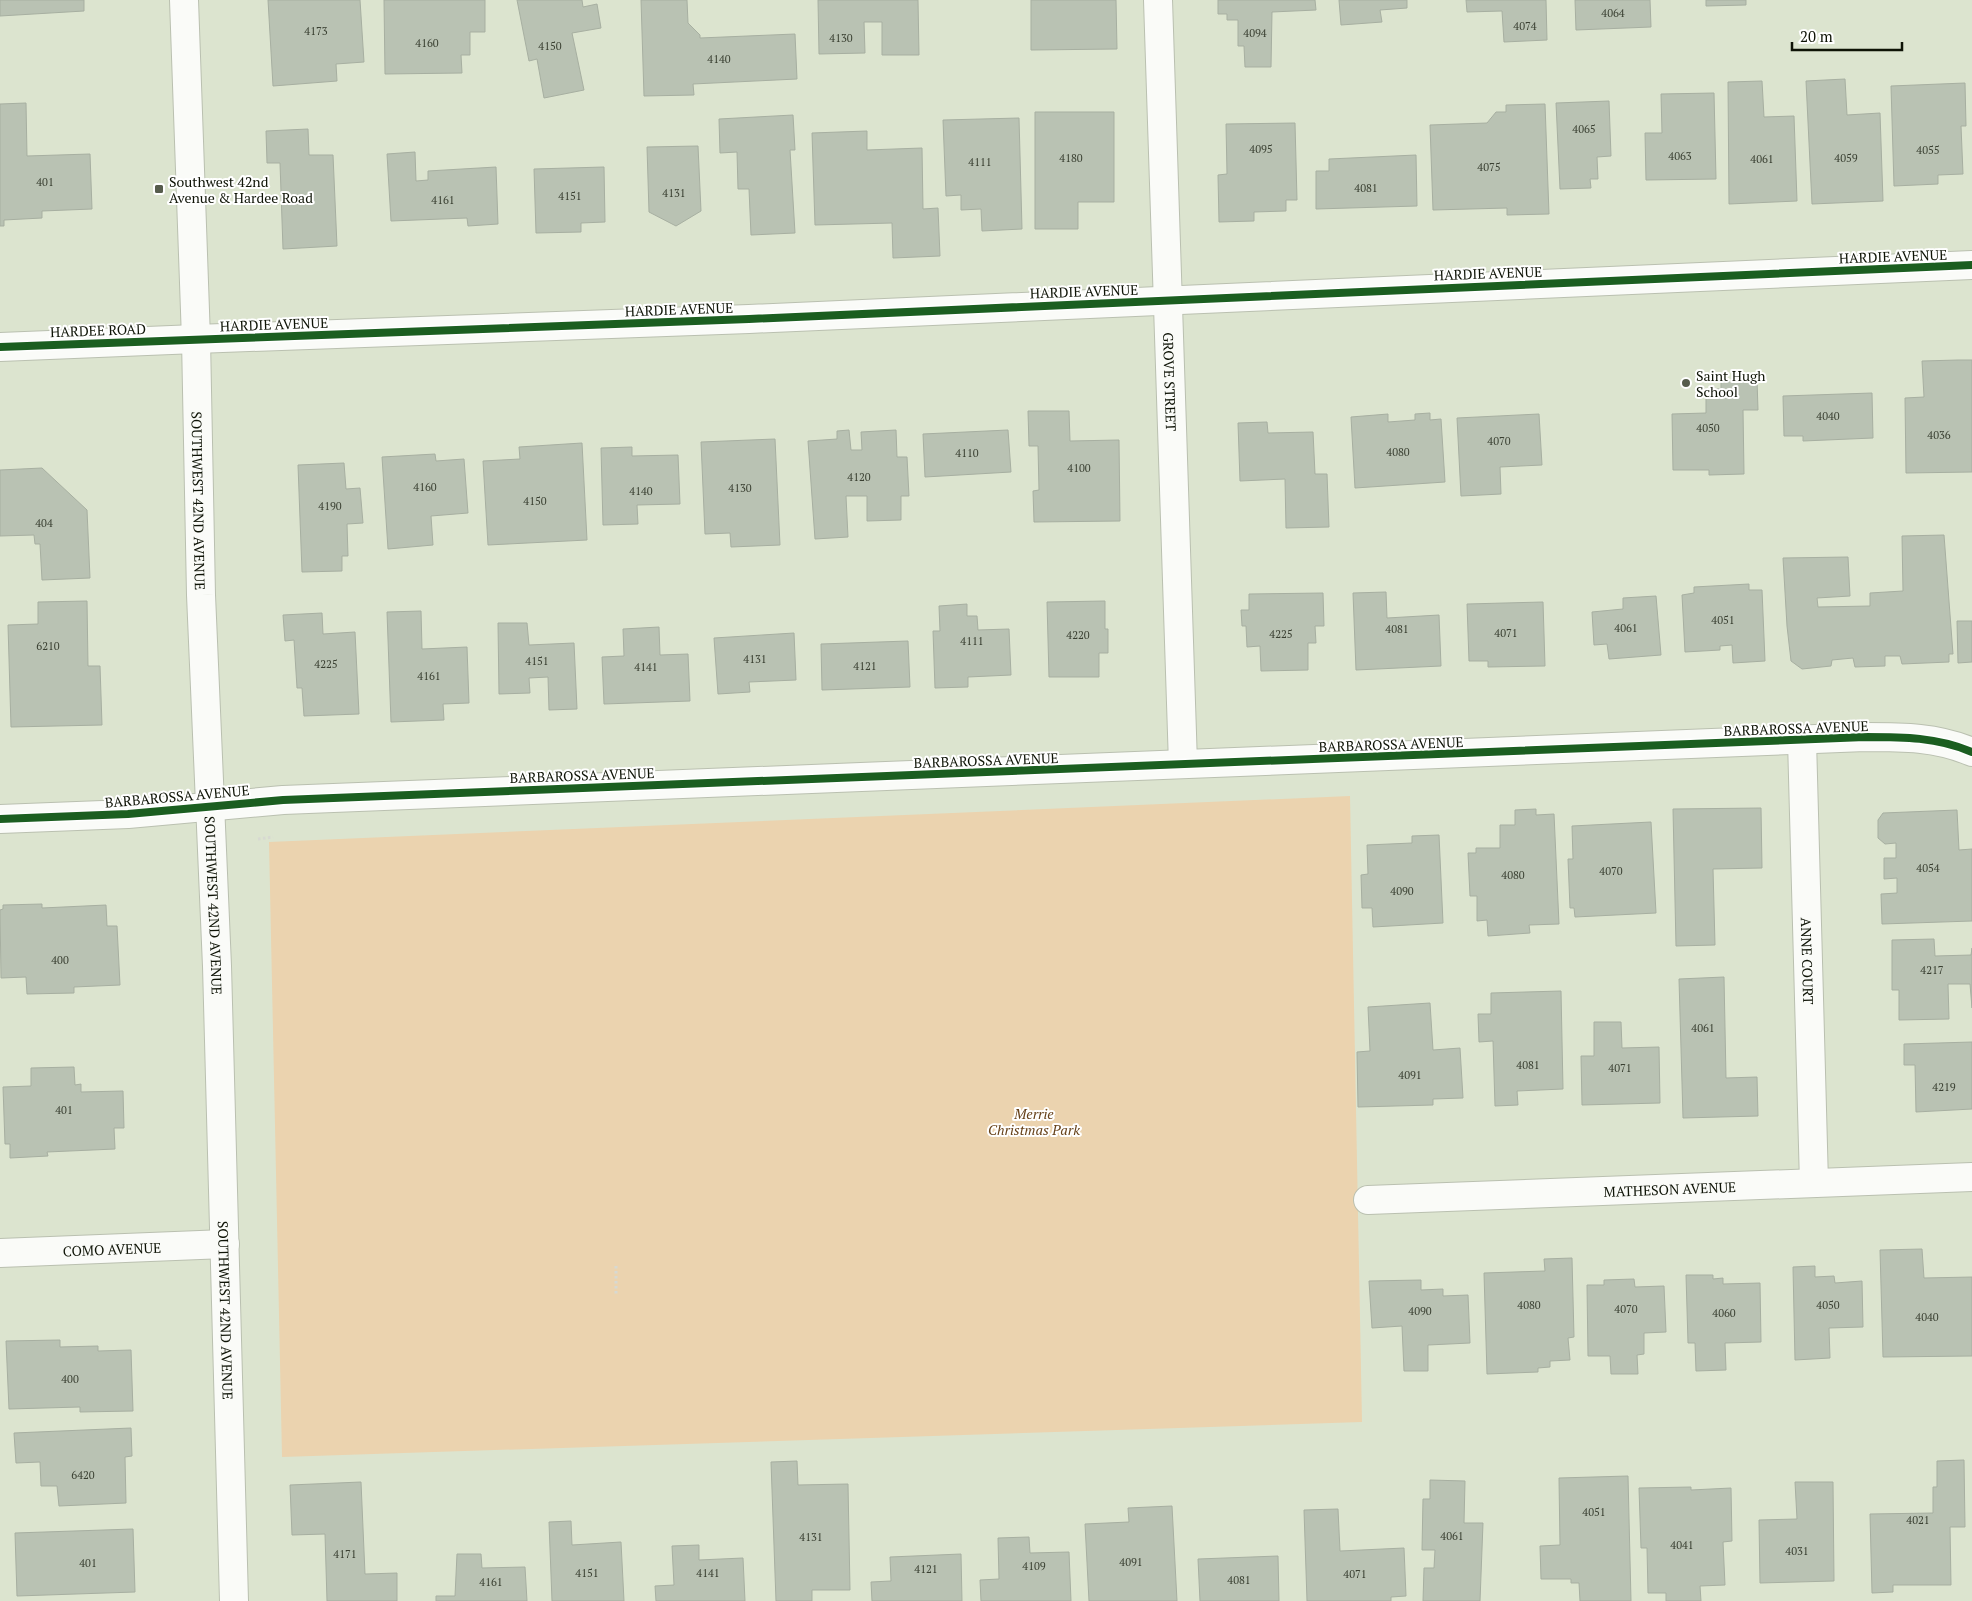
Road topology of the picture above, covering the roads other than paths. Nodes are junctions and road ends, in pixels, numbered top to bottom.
1 (184, 0) edge
2 (1158, 0) edge
3 (1972, 265) edge
4 (1167, 300) junction
5 (196, 338) junction
6 (0, 347) edge
7 (1802, 740) junction
8 (1972, 752) edge
9 (1183, 764) junction
10 (211, 806) junction
11 (0, 819) edge
12 (1972, 1177) edge
13 (1814, 1182) junction
14 (1368, 1200) dead end
15 (225, 1244) junction
16 (0, 1253) edge
17 (234, 1601) edge

1 - 5 street, SOUTHWEST 42ND AVENUE
2 - 4 street, GROVE STREET
3 - 4 street, HARDIE AVENUE
4 - 5 street, HARDIE AVENUE
4 - 9 street, GROVE STREET
5 - 6 street, HARDEE ROAD
5 - 10 street, SOUTHWEST 42ND AVENUE
7 - 8 street, BARBAROSSA AVENUE
7 - 9 street, BARBAROSSA AVENUE
7 - 13 street, ANNE COURT
9 - 10 street, BARBAROSSA AVENUE
10 - 11 street, BARBAROSSA AVENUE
10 - 15 street, SOUTHWEST 42ND AVENUE
12 - 13 street, MATHESON AVENUE
13 - 14 street, MATHESON AVENUE
15 - 16 street, COMO AVENUE
15 - 17 street, SOUTHWEST 42ND AVENUE

